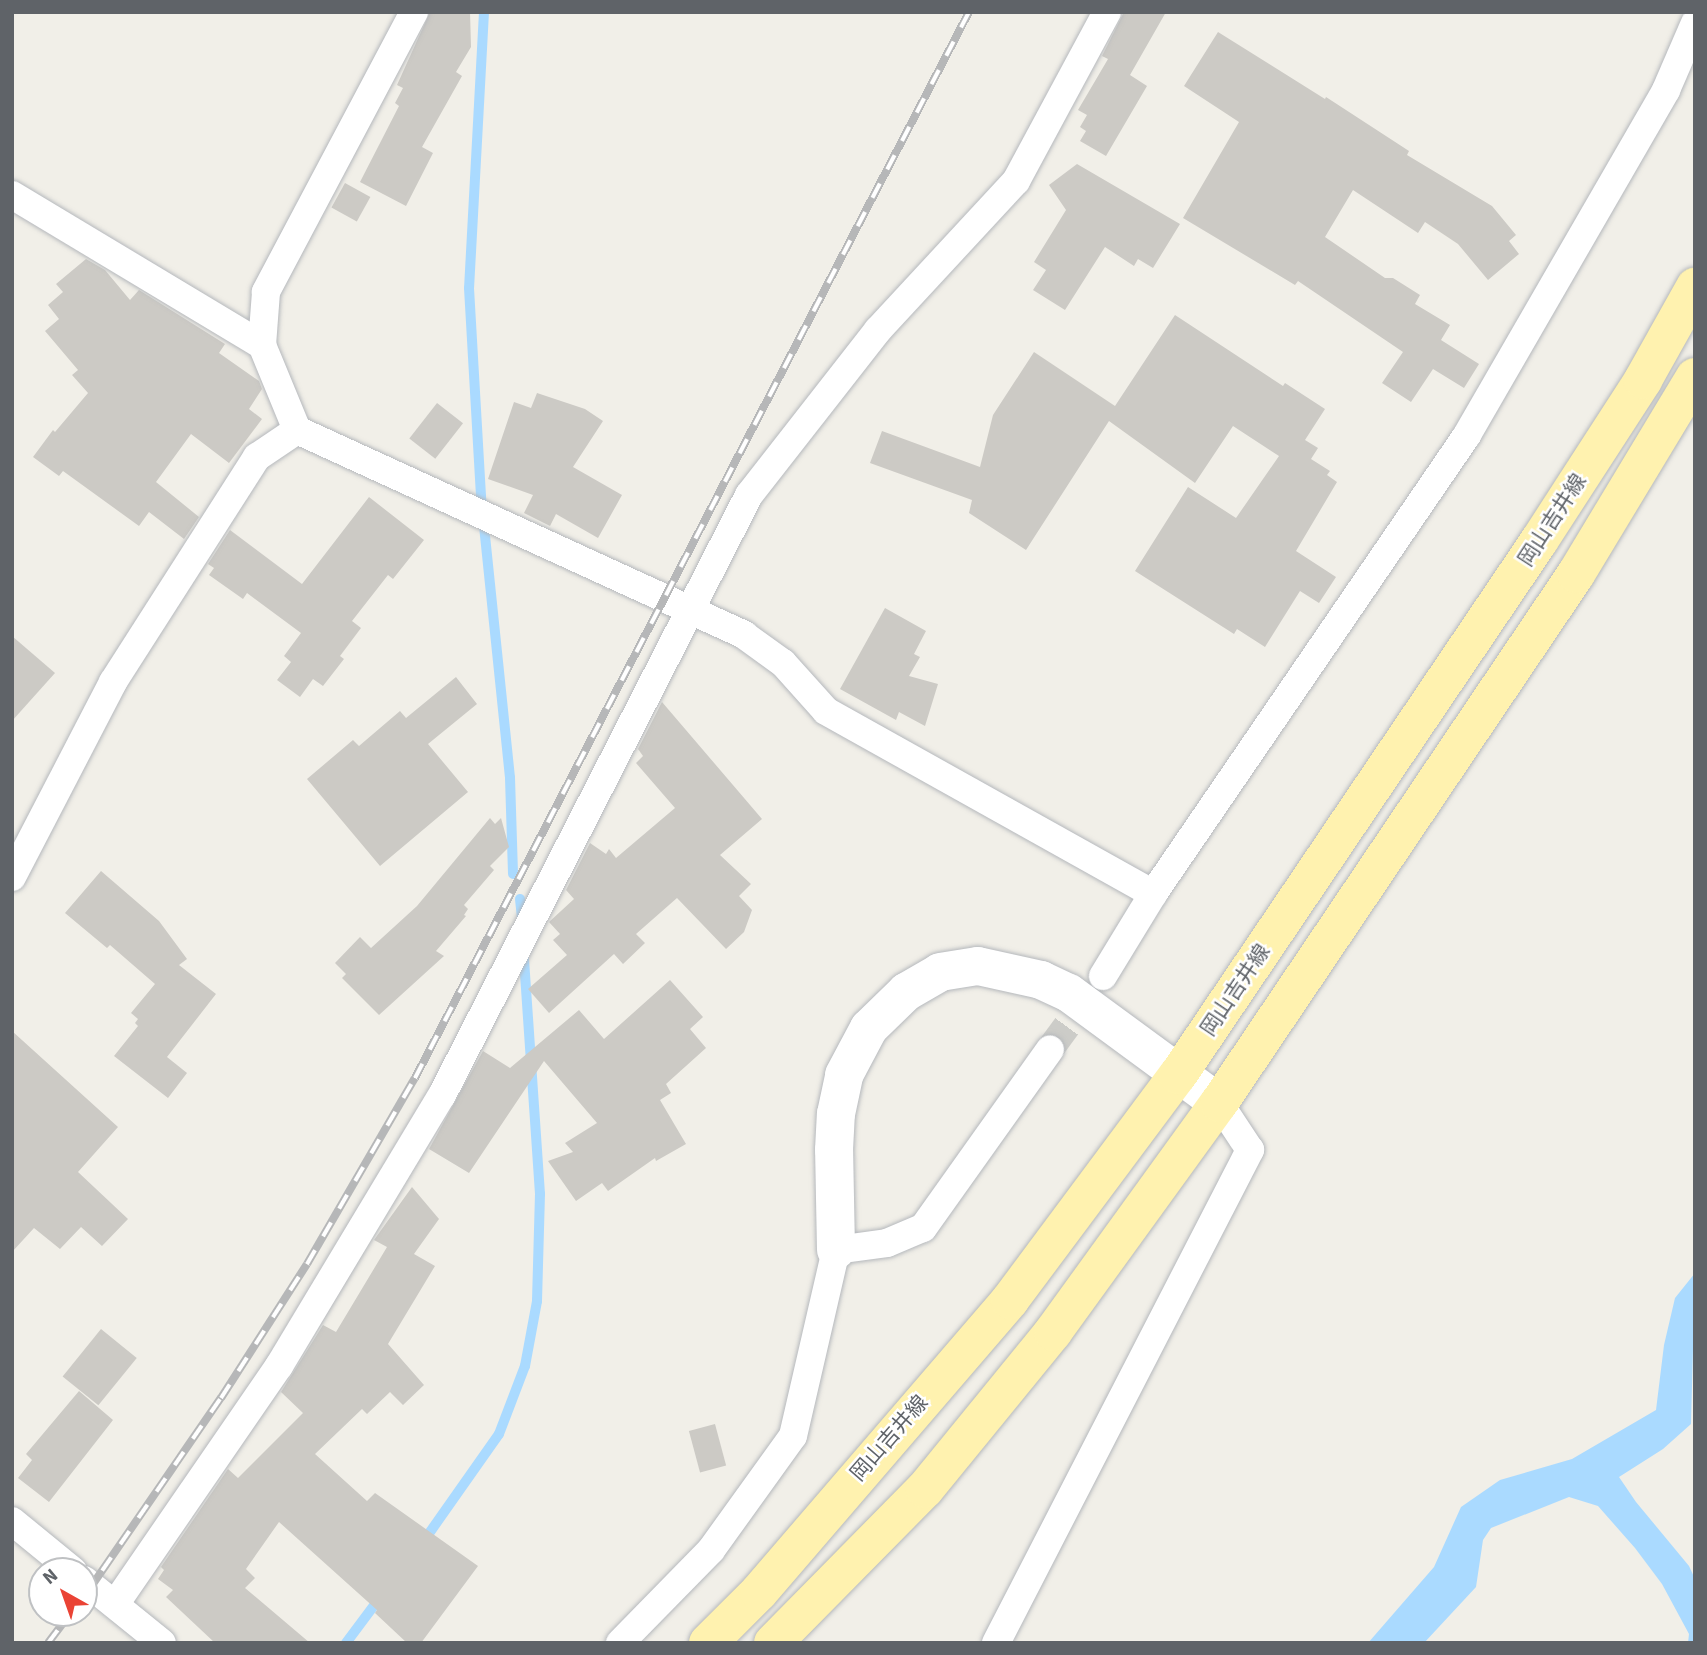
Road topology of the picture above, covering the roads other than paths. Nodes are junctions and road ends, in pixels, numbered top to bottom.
1 (414, 12) edge
2 (1107, 12) edge
3 (1695, 23) edge
4 (12, 195) edge
5 (1695, 287) edge
6 (262, 345) junction
7 (1695, 377) edge
8 (297, 429) junction
9 (690, 611) junction
10 (12, 877) edge
11 (1153, 894) junction
12 (1103, 976) tunnel mouth
13 (1050, 1049) tunnel mouth
14 (1178, 1075) junction
15 (1219, 1103) junction
16 (836, 1250) junction
17 (12, 1521) edge
18 (56, 1557) edge
19 (98, 1590) edge
20 (116, 1603) junction
21 (162, 1643) edge
22 (620, 1643) edge
23 (708, 1643) edge
24 (773, 1643) edge
25 (996, 1643) edge

1 - 6 street
2 - 9 street
3 - 11 street
4 - 6 street
5 - 14 main road, 岡山吉井線
6 - 8 street
7 - 15 main road
8 - 9 street
8 - 10 street
9 - 11 street
9 - 20 street
11 - 12 street
13 - 16 street
14 - 15 street
14 - 16 street
14 - 23 main road, 岡山吉井線
15 - 24 main road
15 - 25 street
16 - 22 street
17 - 18 street
19 - 20 street
20 - 21 street

